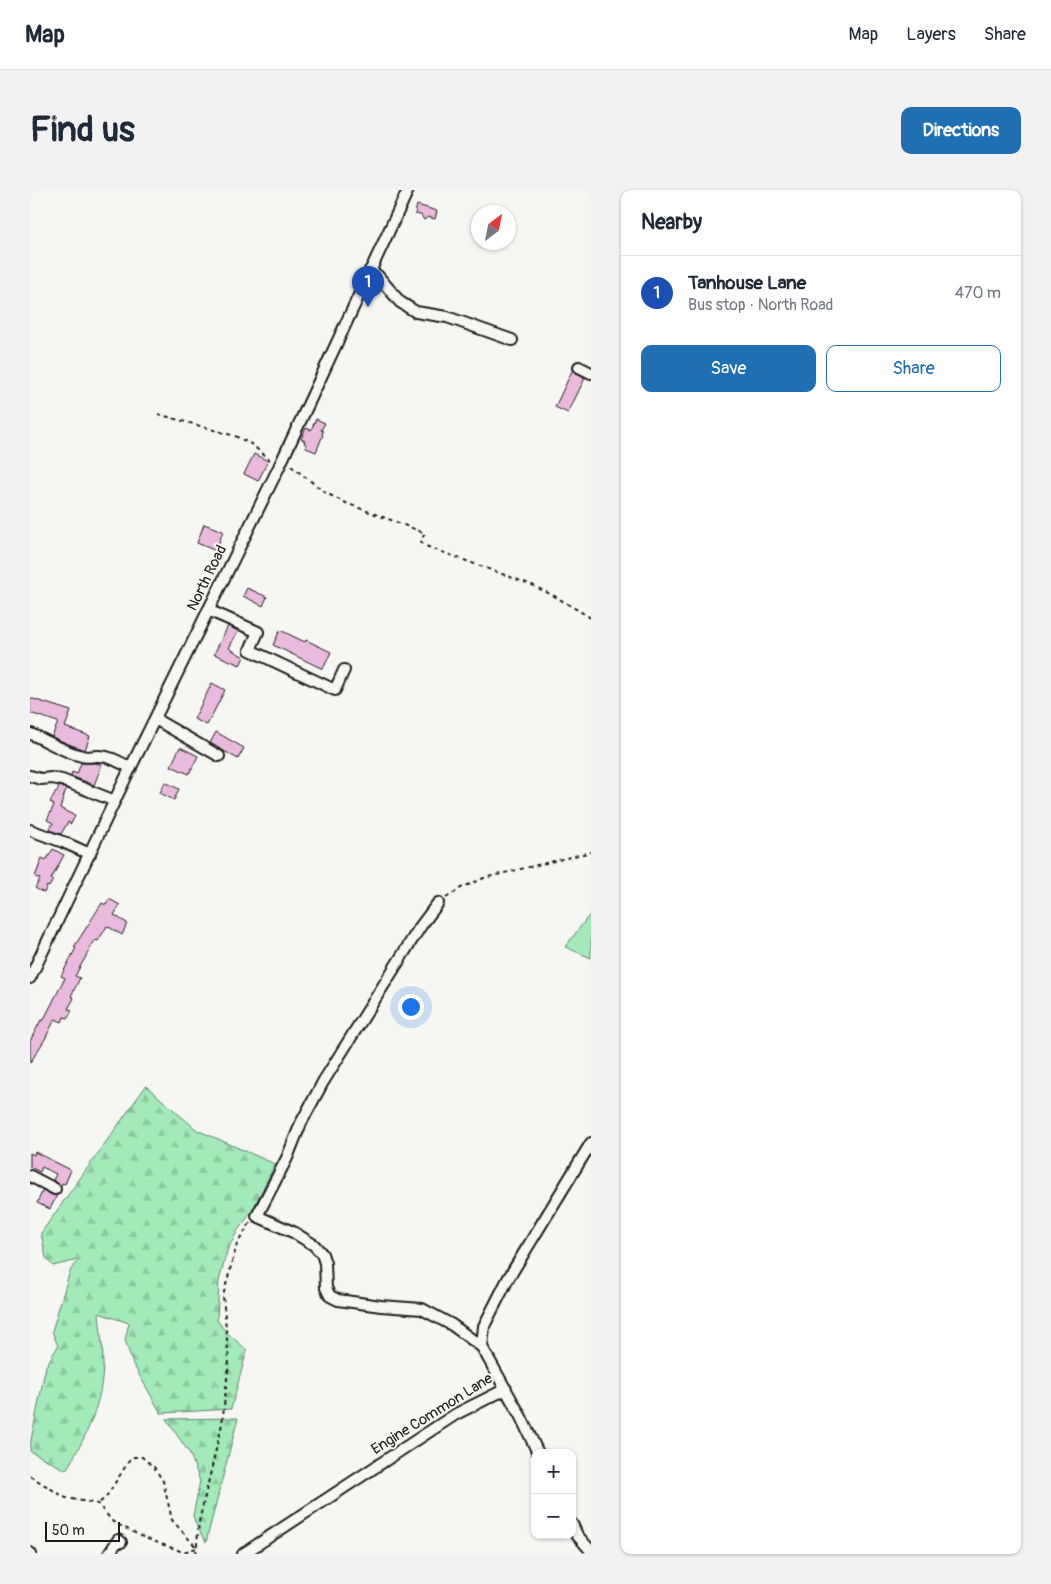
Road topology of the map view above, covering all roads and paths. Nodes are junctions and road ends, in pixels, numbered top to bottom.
1 (408, 190) edge
2 (370, 270) junction
3 (512, 340) dead end
4 (579, 367) dead end
5 (591, 373) edge
6 (158, 414) dead end
7 (290, 464) dead end
8 (279, 467) junction
9 (208, 610) junction
10 (591, 618) edge
11 (344, 670) dead end
12 (155, 719) junction
13 (31, 734) edge
14 (219, 756) dead end
15 (131, 768) junction
16 (30, 776) edge
17 (115, 801) junction
18 (30, 830) edge
19 (591, 852) edge
20 (90, 854) junction
21 (438, 903) joint
22 (30, 978) edge
23 (591, 1143) edge
24 (30, 1176) edge
25 (55, 1189) dead end
26 (257, 1216) junction
27 (482, 1346) junction
28 (506, 1389) junction
29 (536, 1449) edge
30 (30, 1476) edge
31 (98, 1504) junction
32 (576, 1532) edge
33 (121, 1542) dead end
34 (197, 1548) junction
35 (591, 1551) edge
36 (109, 1554) edge
37 (196, 1554) edge
38 (243, 1554) edge

1 - 2 street, North Road
2 - 3 street
2 - 8 street, North Road
4 - 5 street
6 - 8 path
7 - 10 path
8 - 9 street, North Road
9 - 11 street
9 - 12 street, North Road
12 - 14 street
12 - 15 street, North Road
13 - 15 street
15 - 17 street, North Road
16 - 17 street
17 - 20 street, North Road
18 - 20 street
19 - 21 path
20 - 22 street, North Road
21 - 26 street
23 - 27 street
24 - 25 street
26 - 27 street
26 - 34 path
27 - 28 street, Engine Common Lane
28 - 29 street
28 - 38 street, Engine Common Lane
30 - 31 path
31 - 34 path
31 - 34 path
32 - 35 street
33 - 36 street
34 - 37 path

